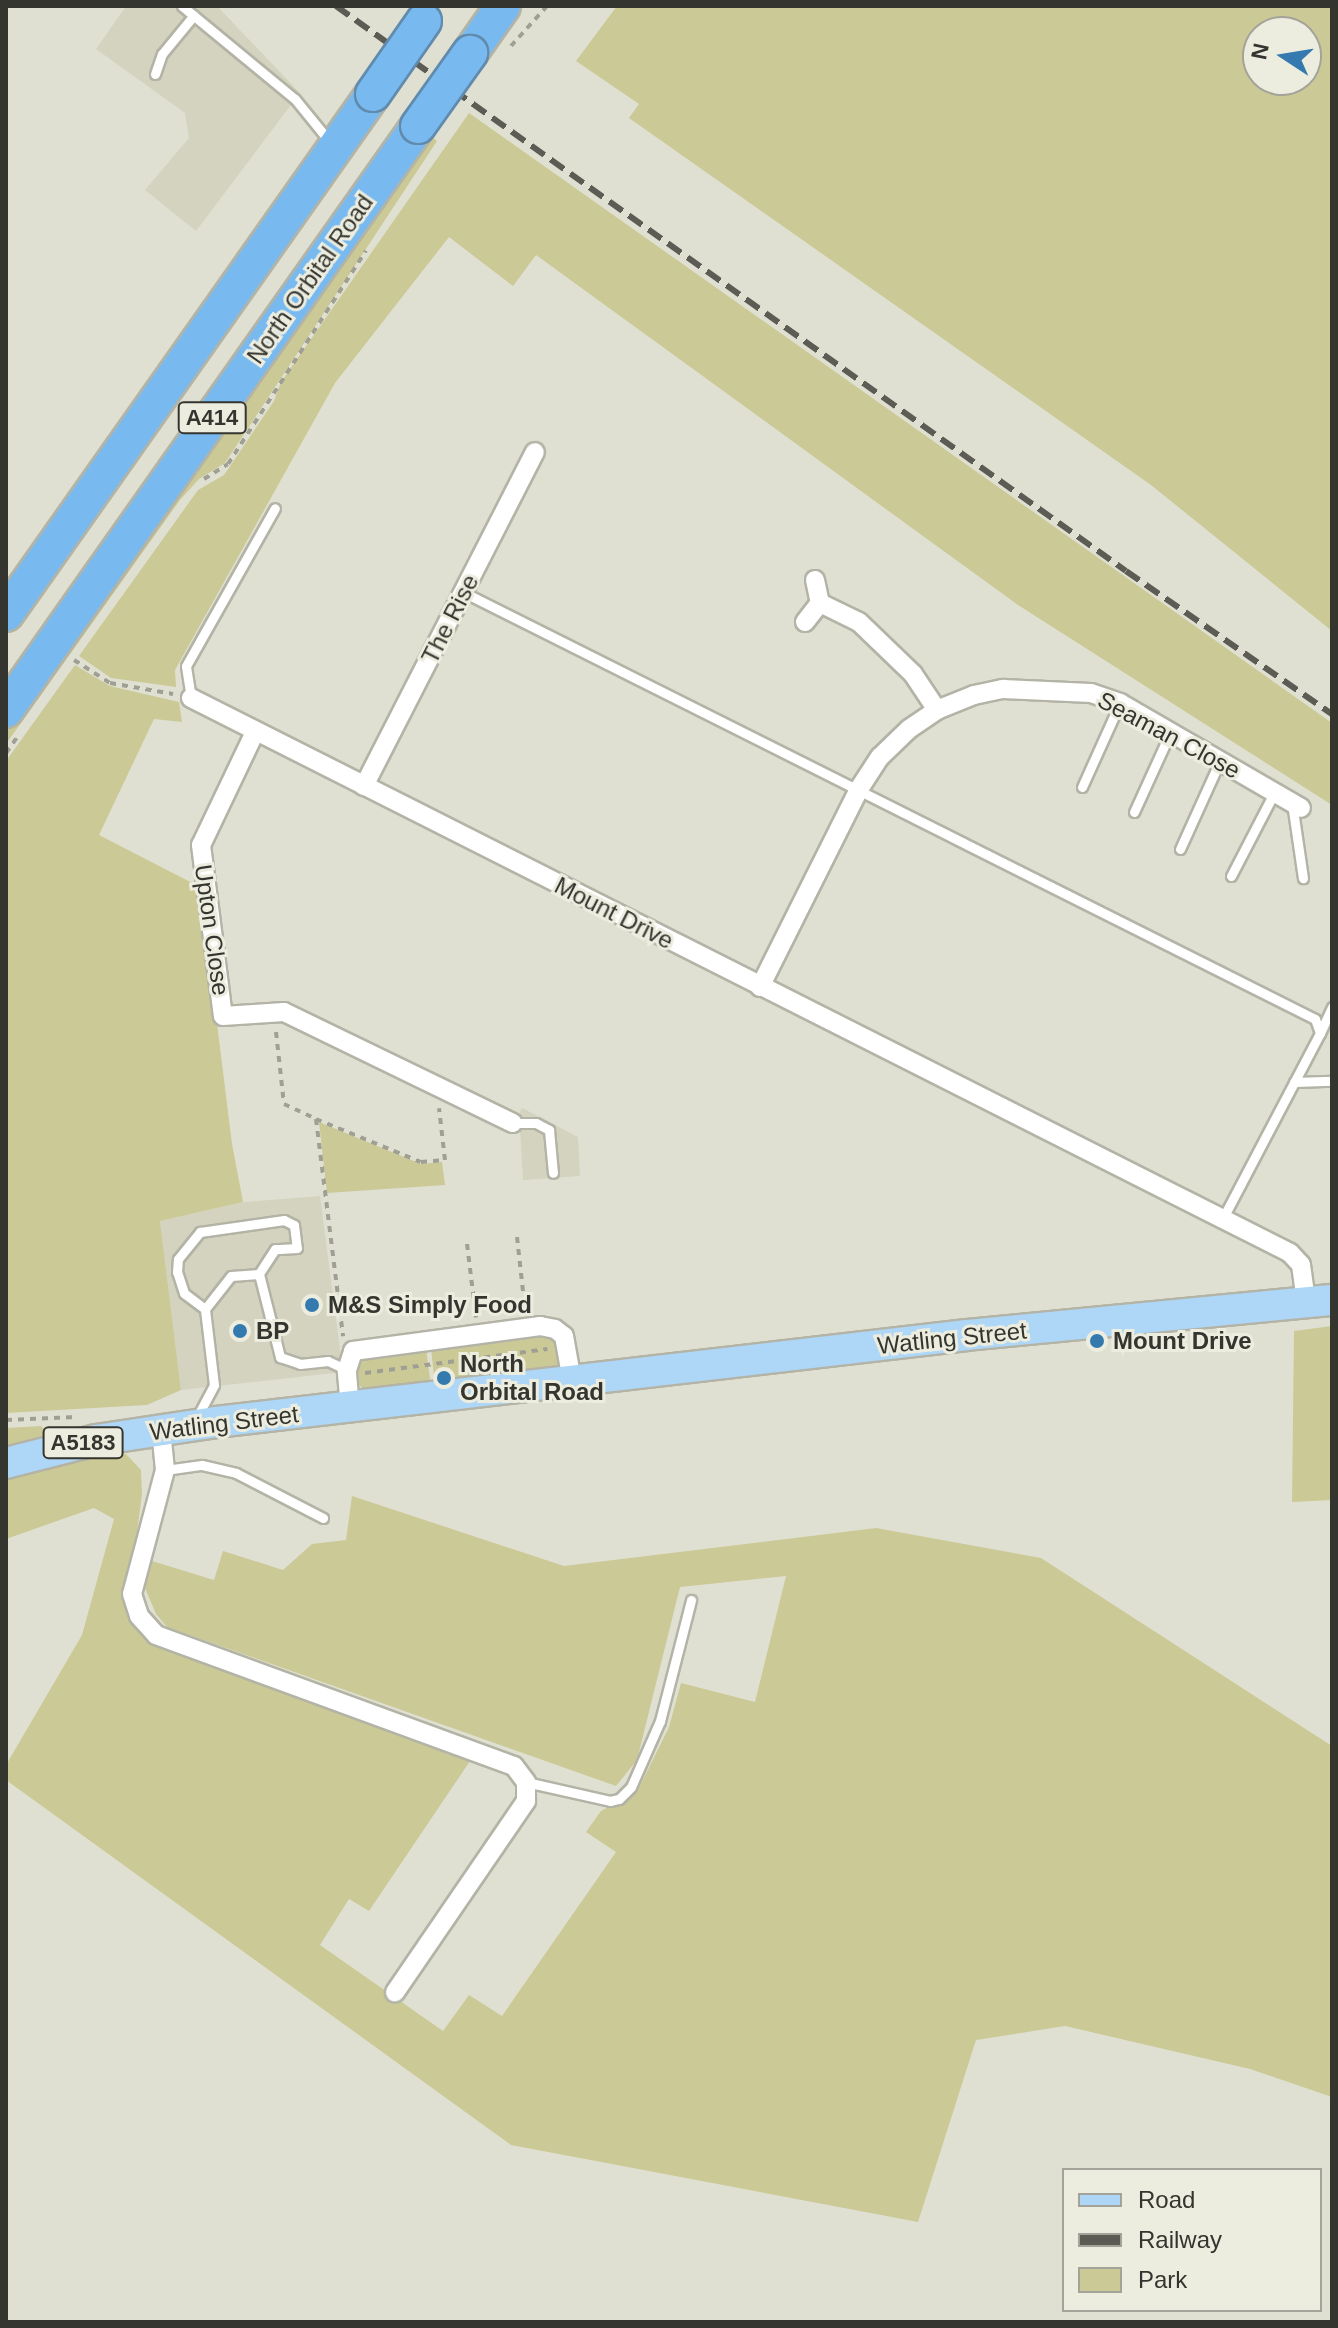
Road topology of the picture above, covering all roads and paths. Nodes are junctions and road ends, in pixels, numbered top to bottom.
1 (182, 6) edge
2 (503, 6) edge
3 (547, 6) edge
4 (430, 14) edge
5 (194, 15) junction
6 (486, 54) junction
7 (155, 74) dead end
8 (335, 148) junction
9 (535, 452) dead end
10 (275, 508) dead end
11 (815, 580) dead end
12 (463, 592) junction
13 (820, 603) junction
14 (6, 614) edge
15 (805, 622) dead end
16 (72, 658) dead end
17 (191, 698) junction
18 (1120, 703) junction
19 (6, 710) edge
20 (937, 710) junction
21 (255, 732) junction
22 (1170, 733) junction
23 (1220, 761) junction
24 (364, 786) junction
25 (1082, 787) dead end
26 (859, 789) junction
27 (1274, 793) junction
28 (1296, 806) joint
29 (1134, 812) dead end
30 (1180, 849) dead end
31 (1231, 876) dead end
32 (1303, 878) dead end
33 (760, 987) junction
34 (1332, 1007) edge
35 (274, 1013) junction
36 (1320, 1033) junction
37 (1332, 1081) edge
38 (1294, 1082) junction
39 (437, 1086) junction
40 (316, 1119) junction
41 (513, 1123) joint
42 (553, 1173) dead end
43 (1223, 1218) junction
44 (517, 1237) dead end
45 (467, 1244) dead end
46 (259, 1274) junction
47 (1319, 1301) edge
48 (205, 1309) junction
49 (527, 1327) junction
50 (478, 1334) junction
51 (428, 1339) junction
52 (567, 1347) junction
53 (430, 1363) junction
54 (347, 1368) junction
55 (572, 1381) junction
56 (435, 1398) junction
57 (350, 1408) junction
58 (79, 1417) dead end
59 (6, 1420) edge
60 (193, 1426) junction
61 (161, 1430) junction
62 (6, 1463) edge
63 (165, 1470) junction
64 (323, 1518) dead end
65 (691, 1600) dead end
66 (526, 1782) junction
67 (395, 1992) dead end

1 - 5 lane
2 - 6 highway, North Orbital Road / A414
3 - 6 path
4 - 8 highway, A414, bridge
5 - 7 lane
5 - 8 lane
6 - 19 highway, North Orbital Road / A414, bridge
8 - 14 highway, A414
9 - 12 street, The Rise
10 - 17 lane
11 - 13 street
12 - 24 street, The Rise
12 - 26 lane
13 - 15 street
13 - 20 street
16 - 17 path
17 - 21 street, Mount Drive
18 - 20 street, Seaman Close
18 - 22 street, Seaman Close
18 - 25 lane
20 - 26 street, Seaman Close
21 - 24 street, Mount Drive
21 - 35 street, Upton Close
22 - 23 street, Seaman Close
22 - 29 lane
23 - 27 street, Seaman Close
23 - 30 lane
24 - 33 street, Mount Drive
26 - 33 street, Seaman Close
26 - 36 lane
27 - 28 street, Seaman Close
27 - 31 lane
28 - 32 lane
33 - 43 street, Mount Drive
34 - 36 lane
35 - 39 street, Upton Close
35 - 40 path
36 - 38 lane
37 - 38 lane
38 - 43 lane
39 - 40 path
39 - 41 street, Upton Close
40 - 54 path
41 - 42 lane
43 - 47 street, Mount Drive
44 - 49 path
45 - 50 path
46 - 48 lane
46 - 48 lane
46 - 54 lane
47 - 55 main road, Watling Street / A5183
48 - 60 lane
49 - 50 street
49 - 52 street
50 - 51 street
51 - 53 path
51 - 54 street
52 - 53 path
52 - 55 street
53 - 54 path
53 - 56 path
54 - 57 street
55 - 56 main road, Watling Street / A5183
56 - 57 main road, Watling Street / A5183
57 - 60 main road, Watling Street / A5183
58 - 59 path
60 - 61 main road, Watling Street / A5183
61 - 62 main road, Watling Street / A5183
61 - 63 street
63 - 64 lane
63 - 66 street
65 - 66 lane
66 - 67 street

